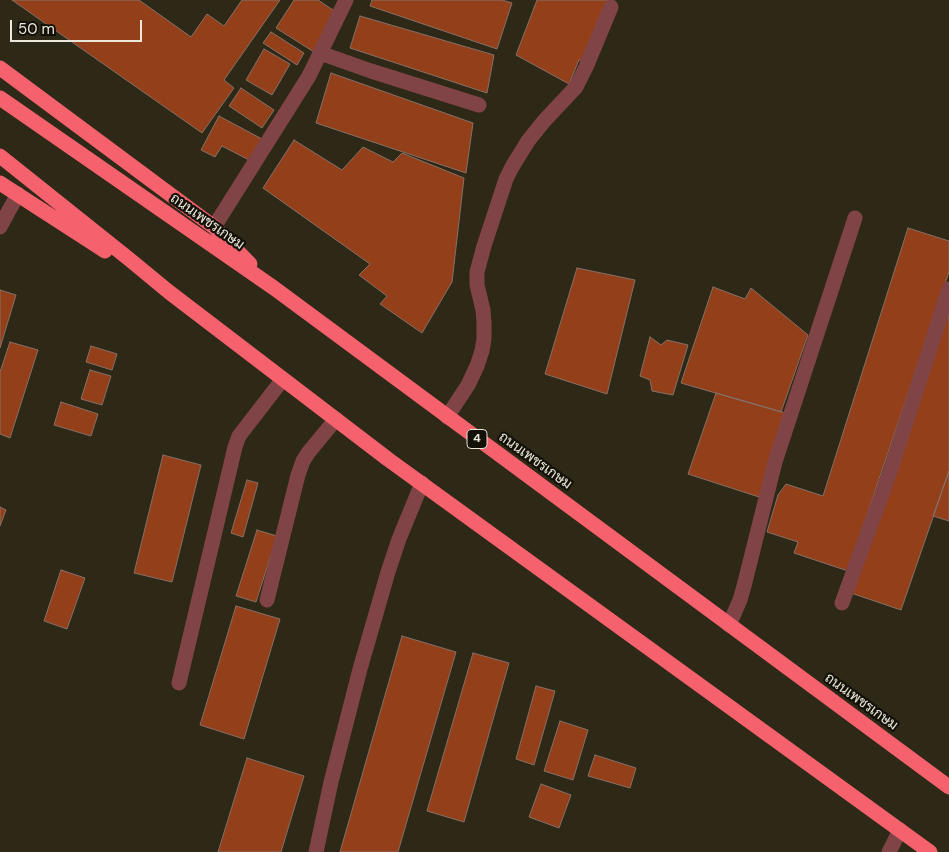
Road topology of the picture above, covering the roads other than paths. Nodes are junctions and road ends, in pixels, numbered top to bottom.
1 (346, 0) edge
2 (611, 7) dead end
3 (320, 53) junction
4 (0, 68) edge
5 (0, 98) edge
6 (479, 105) dead end
7 (0, 156) edge
8 (0, 183) edge
9 (18, 194) junction
10 (855, 218) dead end
11 (214, 227) junction
12 (0, 228) edge
13 (274, 288) junction
14 (949, 289) edge
15 (169, 292) junction
16 (283, 379) junction
17 (447, 417) junction
18 (336, 419) junction
19 (422, 483) junction
20 (267, 600) dead end
21 (842, 603) dead end
22 (729, 625) junction
23 (179, 683) dead end
24 (949, 787) edge
25 (900, 830) junction
26 (316, 852) edge
27 (889, 852) edge
28 (930, 852) edge

1 - 3 street
2 - 17 street
3 - 6 street
3 - 11 street
4 - 11 highway
5 - 13 highway, ถนนเพชรเกษม / 4
7 - 15 highway
8 - 9 highway
9 - 12 street
9 - 15 highway
10 - 22 street
11 - 13 highway
13 - 17 highway, ถนนเพชรเกษม / 4
14 - 21 street
15 - 16 highway
16 - 18 highway
16 - 23 street
17 - 22 highway, ถนนเพชรเกษม / 4
18 - 19 highway
18 - 20 street
19 - 25 highway
19 - 26 street
22 - 24 highway, ถนนเพชรเกษม / 4
25 - 27 street
25 - 28 highway

